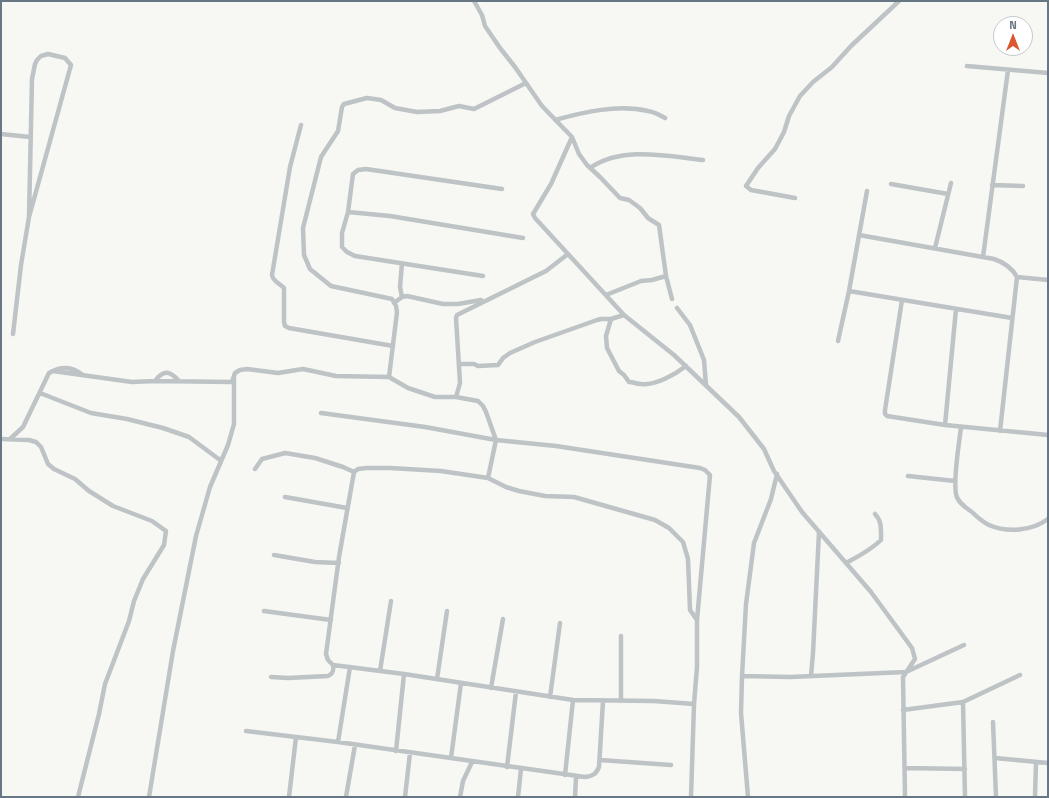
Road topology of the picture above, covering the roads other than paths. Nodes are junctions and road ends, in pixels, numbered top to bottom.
1 (474, 1) edge
2 (899, 1) edge
3 (967, 66) dead end
4 (1008, 70) junction
5 (1048, 73) edge
6 (526, 83) junction
7 (665, 118) dead end
8 (555, 120) junction
9 (301, 126) dead end
10 (1, 134) edge
11 (30, 137) junction
12 (572, 137) junction
13 (702, 160) dead end
14 (590, 168) junction
15 (951, 182) dead end
16 (891, 184) dead end
17 (992, 185) junction
18 (1023, 186) dead end
19 (502, 189) dead end
20 (868, 192) dead end
21 (948, 194) junction
22 (795, 198) dead end
23 (348, 212) junction
24 (29, 217) junction
25 (859, 235) junction
26 (523, 238) dead end
27 (935, 248) junction
28 (568, 254) junction
29 (983, 257) junction
30 (402, 263) junction
31 (483, 276) dead end
32 (666, 276) junction
33 (1017, 277) junction
34 (1048, 280) edge
35 (849, 291) junction
36 (606, 295) junction
37 (402, 297) junction
38 (492, 298) junction
39 (672, 300) dead end
40 (902, 300) junction
41 (394, 303) junction
42 (677, 308) dead end
43 (956, 309) junction
44 (624, 315) junction
45 (1012, 318) junction
46 (611, 319) junction
47 (13, 334) dead end
48 (838, 341) dead end
49 (393, 346) junction
50 (460, 364) junction
51 (686, 366) junction
52 (389, 377) junction
53 (234, 378) junction
54 (155, 381) junction
55 (179, 381) junction
56 (706, 385) junction
57 (40, 393) junction
58 (456, 397) junction
59 (322, 413) dead end
60 (945, 425) junction
61 (961, 427) junction
62 (1000, 431) junction
63 (1048, 435) edge
64 (1, 439) edge
65 (10, 439) junction
66 (496, 440) junction
67 (220, 460) junction
68 (255, 469) dead end
69 (354, 472) junction
70 (777, 474) junction
71 (908, 476) dead end
72 (488, 478) junction
73 (955, 481) junction
74 (285, 497) dead end
75 (347, 508) junction
76 (875, 514) dead end
77 (1048, 519) edge
78 (819, 532) junction
79 (274, 555) dead end
80 (339, 563) junction
81 (846, 563) junction
82 (391, 601) dead end
83 (264, 611) dead end
84 (447, 611) dead end
85 (503, 619) dead end
86 (331, 620) junction
87 (697, 620) junction
88 (560, 623) dead end
89 (621, 636) dead end
90 (964, 644) dead end
91 (334, 665) junction
92 (350, 667) junction
93 (380, 671) junction
94 (906, 672) junction
95 (404, 674) junction
96 (1020, 675) dead end
97 (742, 676) junction
98 (811, 676) junction
99 (271, 677) dead end
100 (437, 679) junction
101 (461, 683) junction
102 (491, 688) junction
103 (516, 692) junction
104 (550, 697) junction
105 (573, 700) junction
106 (604, 701) junction
107 (621, 701) junction
108 (963, 702) junction
109 (694, 704) junction
110 (903, 710) junction
111 (993, 722) dead end
112 (246, 731) dead end
113 (296, 737) junction
114 (338, 742) junction
115 (355, 745) junction
116 (396, 751) junction
117 (410, 753) junction
118 (451, 758) junction
119 (995, 758) junction
120 (600, 760) junction
121 (472, 762) junction
122 (1036, 762) junction
123 (1048, 763) edge
124 (671, 765) dead end
125 (507, 767) junction
126 (905, 768) junction
127 (521, 769) junction
128 (965, 769) junction
129 (565, 775) junction
130 (576, 777) junction
131 (78, 797) edge
132 (149, 797) edge
133 (289, 797) edge
134 (346, 797) edge
135 (405, 797) edge
136 (460, 797) edge
137 (518, 797) edge
138 (575, 797) edge
139 (691, 797) edge
140 (748, 797) edge
141 (905, 797) edge
142 (965, 797) edge
143 (996, 797) edge
144 (1035, 797) edge

1 - 6 street
2 - 22 street
3 - 4 street
4 - 5 street
4 - 17 street
6 - 8 street
6 - 41 street
7 - 8 street
8 - 12 street
9 - 49 street
10 - 11 street
11 - 24 street
11 - 24 street
12 - 14 street
12 - 28 street
13 - 14 street
14 - 32 street
15 - 21 street
16 - 21 street
17 - 18 street
17 - 29 street
19 - 23 street
20 - 25 street
21 - 27 street
23 - 26 street
23 - 30 street
24 - 47 street
25 - 27 street
25 - 35 street
27 - 29 street
28 - 36 street
28 - 38 street
29 - 33 street
30 - 31 street
30 - 37 street
32 - 36 street
32 - 39 street
33 - 34 street
33 - 45 street
35 - 40 street
35 - 48 street
36 - 44 street
37 - 38 street
37 - 41 street
38 - 50 street
40 - 43 street
40 - 60 street
41 - 49 street
42 - 56 street
43 - 45 street
43 - 60 street
44 - 46 street
44 - 51 street
45 - 62 street
46 - 50 street
46 - 51 street
49 - 52 street
50 - 58 street
51 - 56 street
52 - 53 street
52 - 58 street
53 - 55 street
53 - 67 street
54 - 55 street
54 - 55 street
54 - 57 street
56 - 70 street
57 - 65 street
57 - 67 street
58 - 66 street
59 - 66 street
60 - 61 street
61 - 62 street
61 - 73 street
62 - 63 street
64 - 65 street
65 - 131 street
66 - 72 street
66 - 87 street
67 - 132 street
68 - 69 street
69 - 72 street
69 - 75 street
70 - 78 street
70 - 97 street
71 - 73 street
72 - 87 street
73 - 77 street
74 - 75 street
75 - 80 street
76 - 81 street
78 - 81 street
78 - 98 street
79 - 80 street
80 - 86 street
81 - 94 street
82 - 93 street
83 - 86 street
84 - 100 street
85 - 102 street
86 - 91 street
87 - 109 street
88 - 104 street
89 - 107 street
90 - 94 street
91 - 92 street
91 - 99 street
92 - 93 street
92 - 114 street
93 - 95 street
94 - 98 street
94 - 110 street
95 - 100 street
95 - 116 street
96 - 108 street
97 - 98 street
97 - 140 street
100 - 101 street
101 - 102 street
101 - 118 street
102 - 103 street
103 - 104 street
103 - 125 street
104 - 105 street
105 - 106 street
105 - 129 street
106 - 107 street
106 - 120 street
107 - 109 street
108 - 110 street
108 - 128 street
109 - 139 street
110 - 126 street
111 - 119 street
112 - 113 street
113 - 114 street
113 - 133 street
114 - 115 street
115 - 116 street
115 - 134 street
116 - 117 street
117 - 118 street
117 - 135 street
118 - 121 street
119 - 122 street
119 - 143 street
120 - 124 street
120 - 130 street
121 - 125 street
121 - 136 street
122 - 123 street
122 - 144 street
125 - 127 street
126 - 128 street
126 - 141 street
127 - 129 street
127 - 137 street
128 - 142 street
129 - 130 street
130 - 138 street

